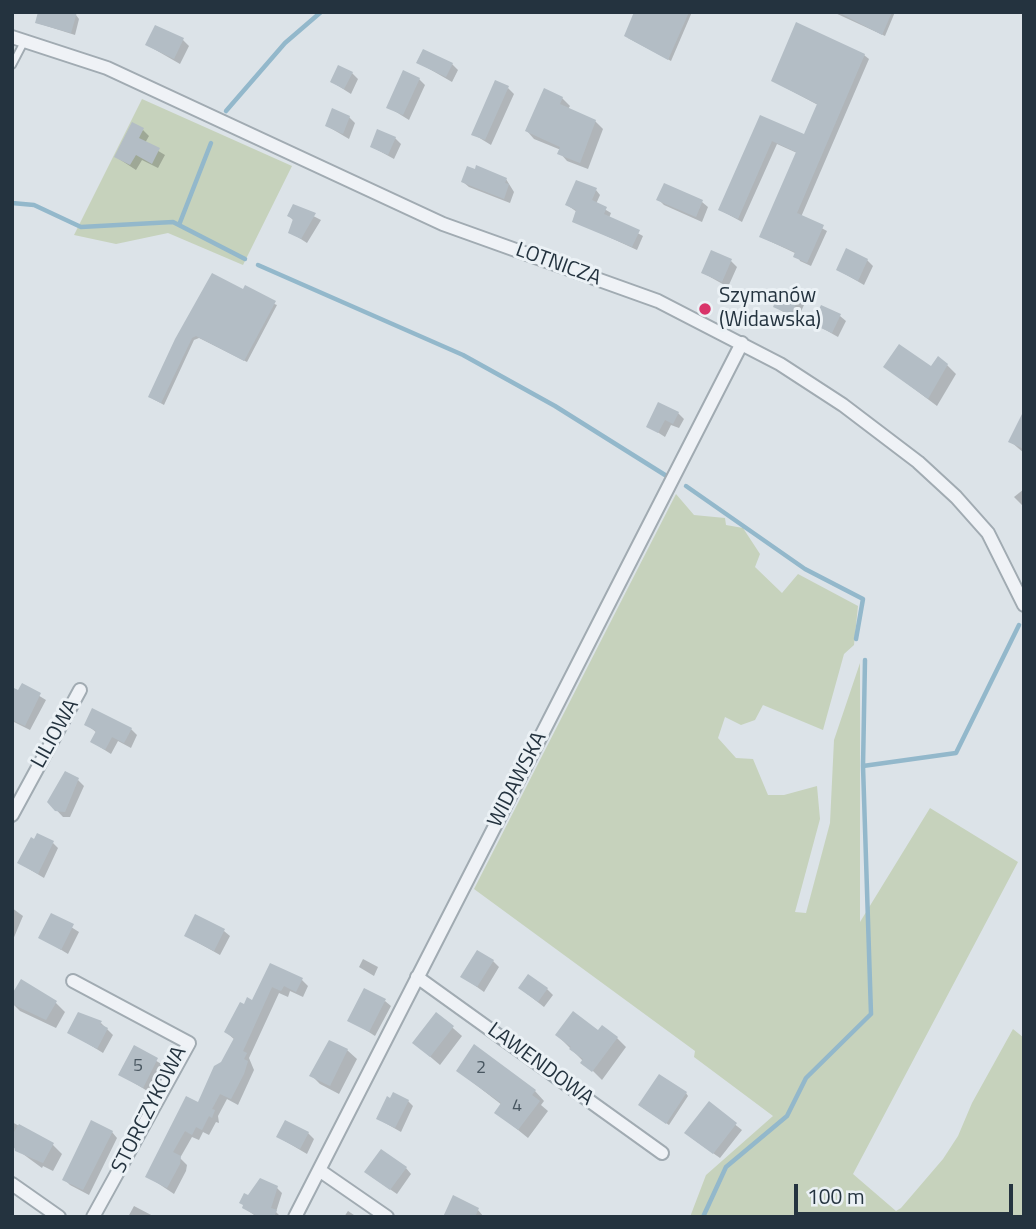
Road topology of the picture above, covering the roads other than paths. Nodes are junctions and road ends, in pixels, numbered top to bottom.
1 (19, 39) edge
2 (12, 65) edge
3 (742, 343) junction
4 (1024, 605) edge
5 (80, 690) dead end
6 (12, 815) edge
7 (417, 977) junction
8 (73, 981) dead end
9 (662, 1153) dead end
10 (319, 1170) junction
11 (12, 1184) edge
12 (59, 1217) edge
13 (93, 1217) edge
14 (295, 1217) edge
15 (387, 1217) edge

1 - 2 lane
1 - 3 street, LOTNICZA
3 - 4 street, LOTNICZA
3 - 7 street, WIDAWSKA
5 - 6 street, LILIOWA
7 - 9 street, LAWENDOWA
7 - 10 street, WIDAWSKA
8 - 13 street, STORCZYKOWA
10 - 14 street, WIDAWSKA
10 - 15 street
11 - 12 street

